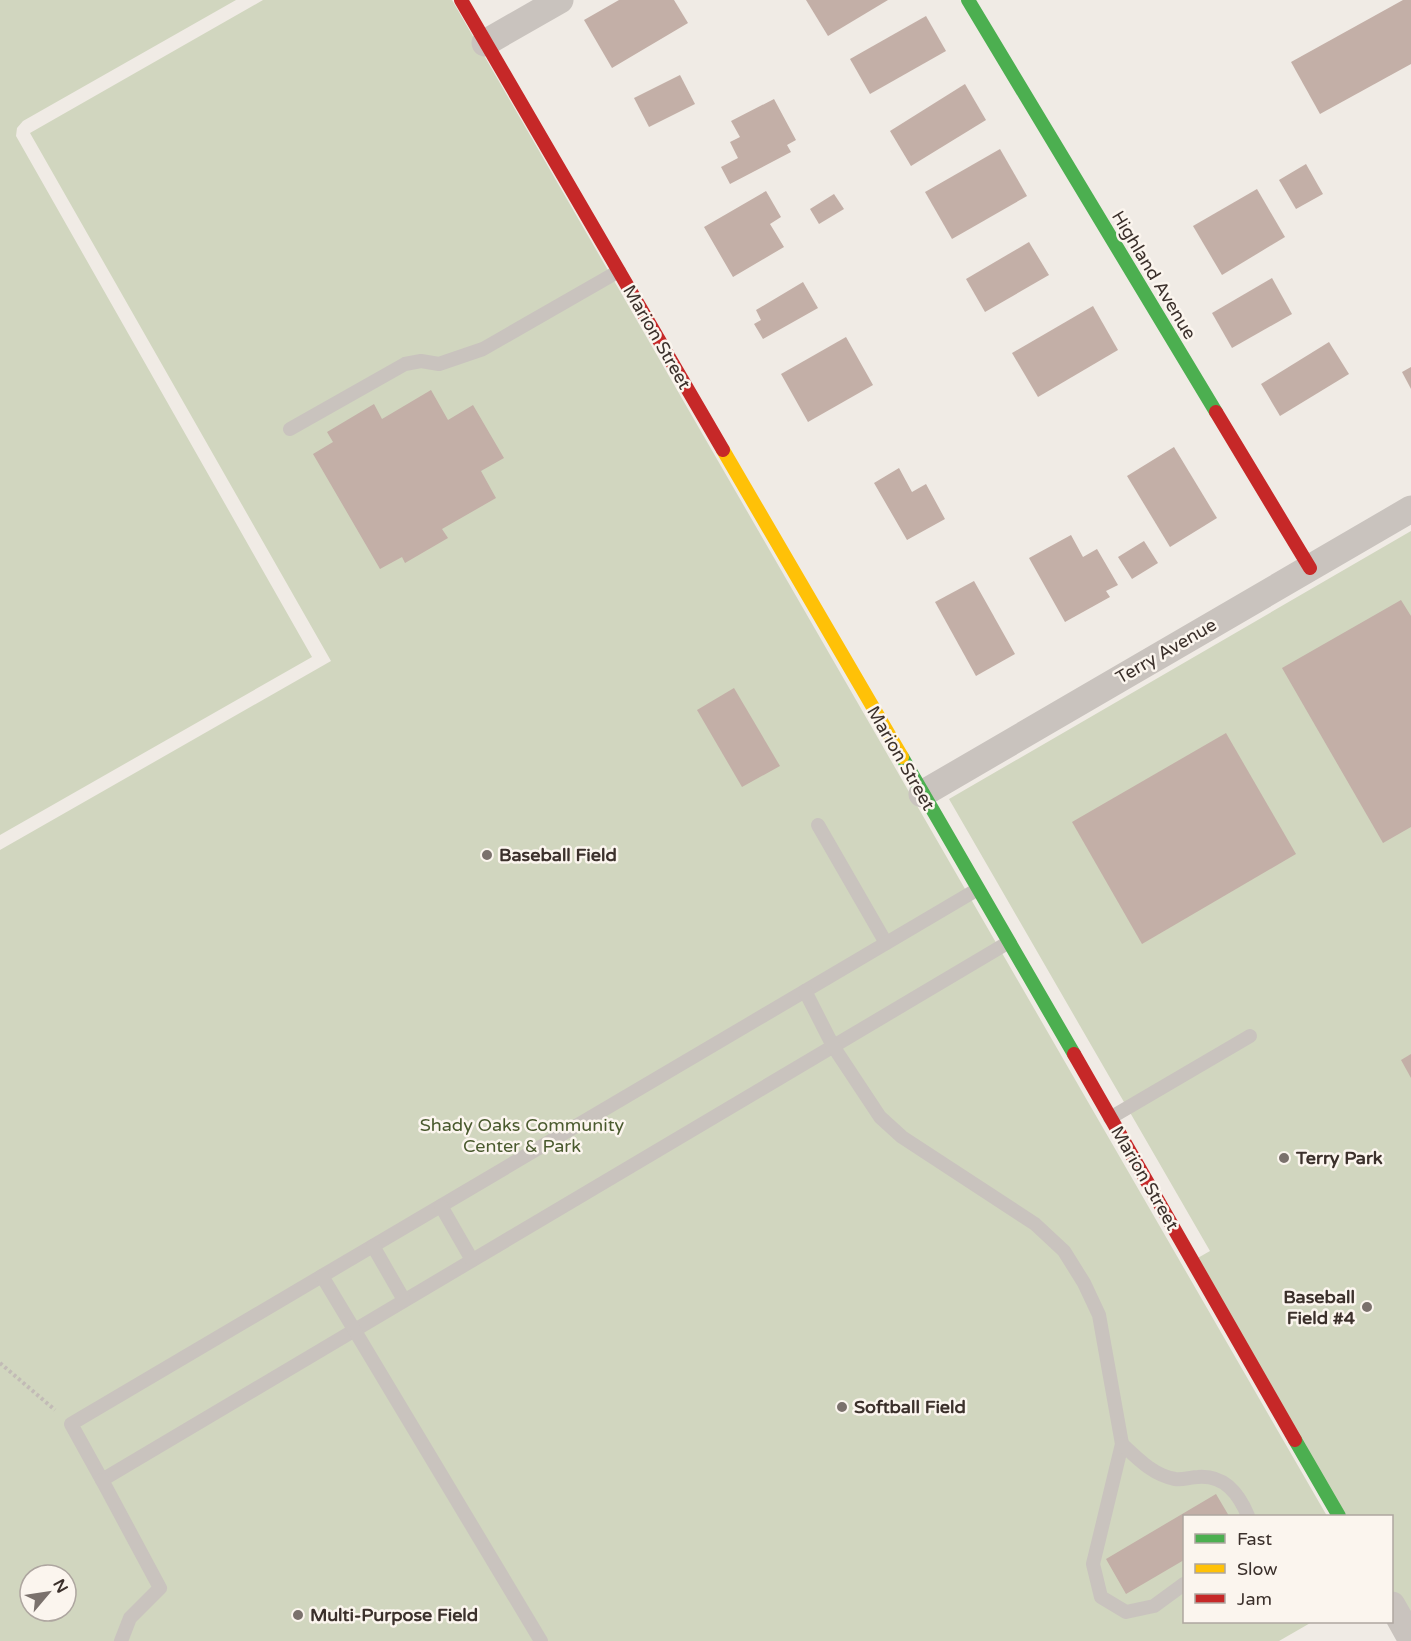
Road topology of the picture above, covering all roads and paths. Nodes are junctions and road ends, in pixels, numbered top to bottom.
1 (461, 0) edge
2 (560, 0) edge
3 (968, 0) edge
4 (485, 43) junction
5 (619, 271) junction
6 (290, 429) dead end
7 (1411, 509) edge
8 (1310, 568) junction
9 (922, 794) junction
10 (818, 825) dead end
11 (978, 889) junction
12 (1009, 942) junction
13 (886, 943) junction
14 (805, 991) junction
15 (1250, 1036) dead end
16 (833, 1046) junction
17 (1110, 1118) junction
18 (441, 1206) junction
19 (373, 1246) junction
20 (472, 1260) junction
21 (322, 1276) junction
22 (404, 1300) junction
23 (355, 1330) junction
24 (0, 1363) edge
25 (71, 1424) junction
26 (1122, 1444) junction
27 (102, 1480) junction
28 (1248, 1515) edge
29 (1338, 1515) edge
30 (1183, 1585) edge
31 (1393, 1607) edge
32 (1411, 1639) edge
33 (121, 1641) edge
34 (541, 1641) edge

1 - 4 street, Marion Street
2 - 4 street
3 - 8 street, Highland Avenue
4 - 5 street, Marion Street
5 - 6 lane
5 - 9 street, Marion Street
7 - 8 street, Terry Avenue
8 - 9 street, Terry Avenue
9 - 11 street, Marion Street
10 - 13 lane
11 - 12 street, Marion Street
11 - 13 lane
12 - 16 lane
12 - 17 street, Marion Street
13 - 14 lane
14 - 16 lane
14 - 18 lane
15 - 17 lane
16 - 20 lane
16 - 26 lane
17 - 29 street, Marion Street
18 - 19 lane
18 - 20 lane
19 - 21 lane
19 - 22 lane
20 - 22 lane
21 - 23 lane
21 - 25 lane
22 - 23 lane
23 - 27 lane
23 - 34 lane
24 - 25 path
25 - 27 lane
26 - 28 lane
26 - 30 lane
27 - 33 lane
31 - 32 street

